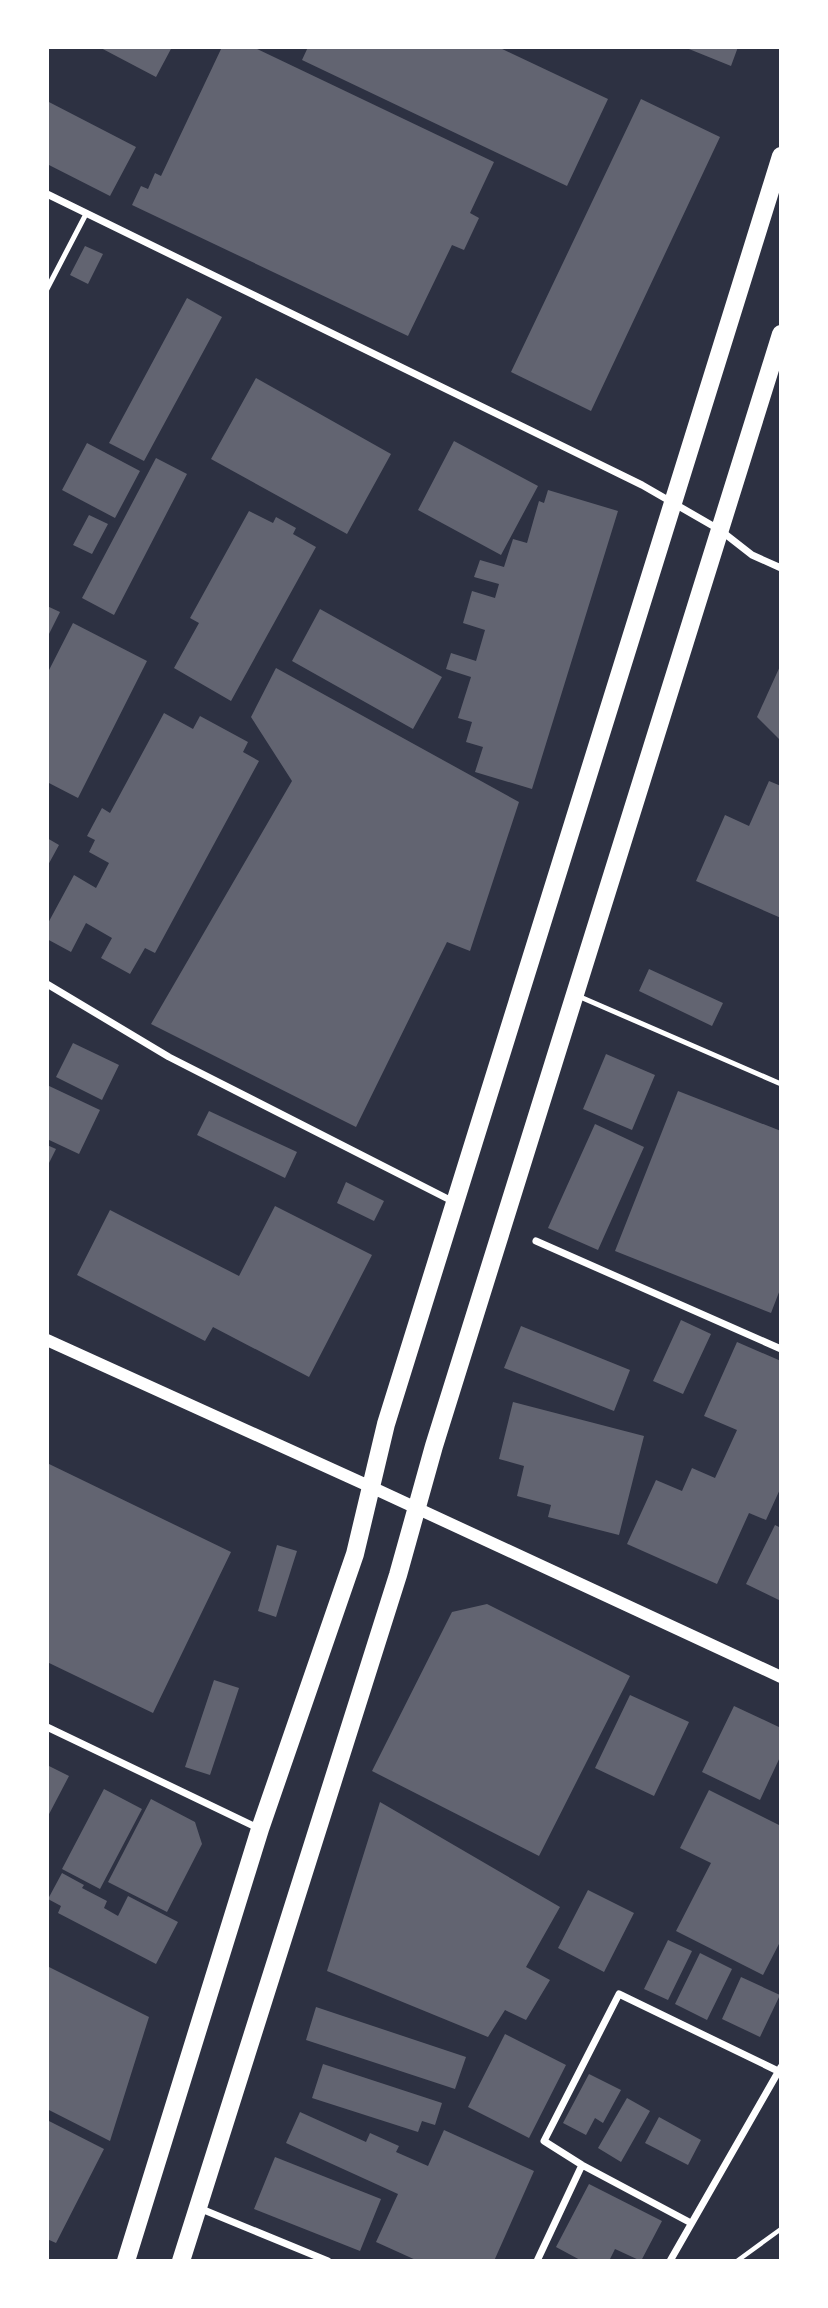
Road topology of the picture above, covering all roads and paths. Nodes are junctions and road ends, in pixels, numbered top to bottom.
1 (781, 156) edge
2 (47, 194) edge
3 (86, 214) junction
4 (47, 289) edge
5 (781, 334) edge
6 (674, 502) junction
7 (720, 530) junction
8 (781, 568) edge
9 (47, 985) edge
10 (575, 995) junction
11 (781, 1084) edge
12 (455, 1203) junction
13 (536, 1241) dead end
14 (47, 1340) edge
15 (781, 1349) edge
16 (371, 1487) junction
17 (417, 1508) junction
18 (781, 1677) edge
19 (47, 1727) edge
20 (260, 1829) junction
21 (780, 2069) edge
22 (582, 2165) junction
23 (197, 2207) junction
24 (691, 2222) junction
25 (781, 2230) edge
26 (126, 2261) edge
27 (181, 2261) edge
28 (328, 2261) edge
29 (537, 2261) edge
30 (670, 2261) edge
31 (737, 2261) edge

1 - 6 main road
2 - 3 street
3 - 4 lane
3 - 6 street
5 - 7 main road
6 - 7 street
6 - 12 main road
7 - 8 street
7 - 10 main road
9 - 12 street
10 - 11 lane
10 - 17 main road
12 - 16 main road
13 - 15 street
14 - 16 street
16 - 17 street
16 - 20 main road
17 - 18 street
17 - 23 main road
19 - 20 street
20 - 26 main road
21 - 22 street
21 - 24 street
22 - 24 street
22 - 29 street
23 - 27 main road
23 - 28 street
24 - 30 street
25 - 31 path

